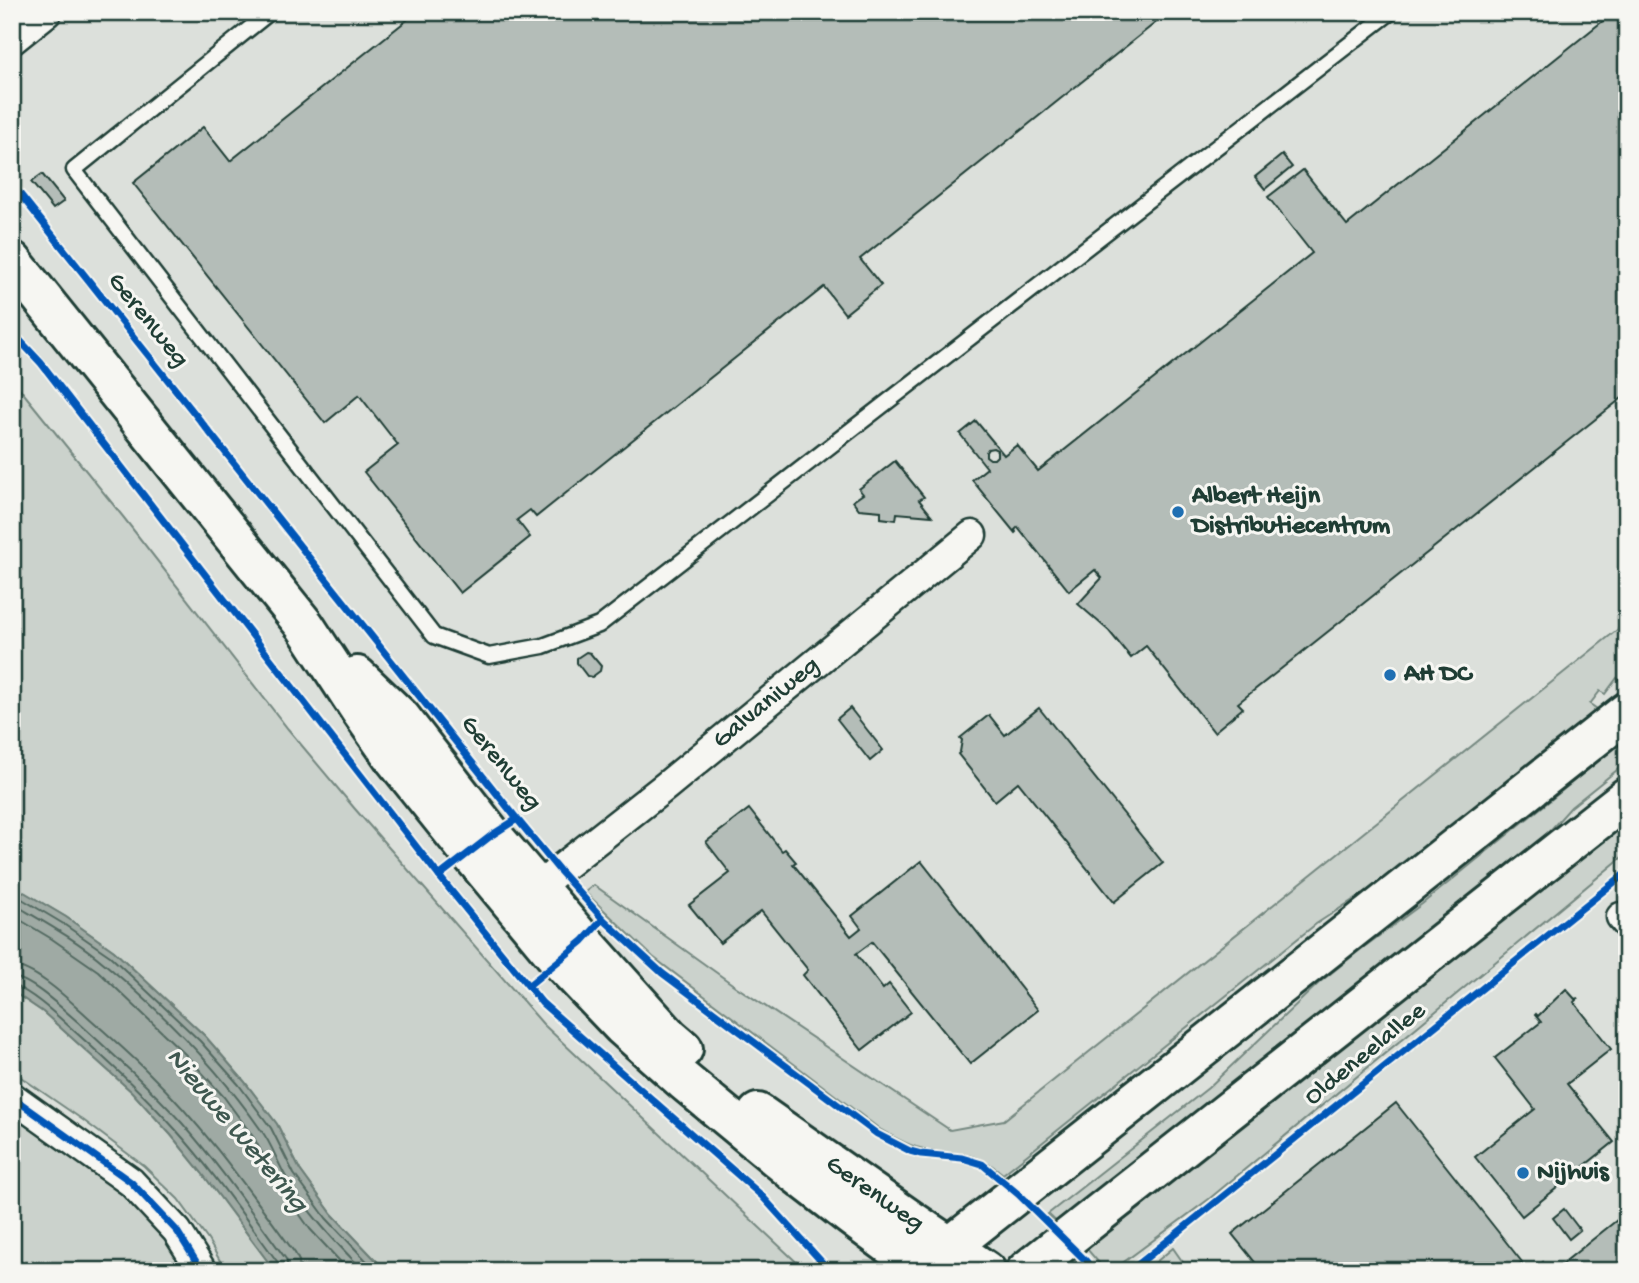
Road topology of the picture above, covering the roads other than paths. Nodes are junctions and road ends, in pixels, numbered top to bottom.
1 (47, 12) edge
2 (270, 12) edge
3 (1391, 12) edge
4 (12, 40) edge
5 (13, 263) edge
6 (972, 535) dead end
7 (1627, 712) edge
8 (1627, 797) edge
9 (537, 888) junction
10 (12, 1097) edge
11 (929, 1264) edge
12 (202, 1271) edge
13 (986, 1271) edge
14 (1026, 1271) edge

1 - 4 street
2 - 3 lane
5 - 9 main road, Gerenweg
6 - 9 street, Galvaniweg
7 - 11 main road
8 - 14 main road, Oldeneelallee
9 - 11 main road, Gerenweg
10 - 12 street
11 - 13 main road, Gerenweg

